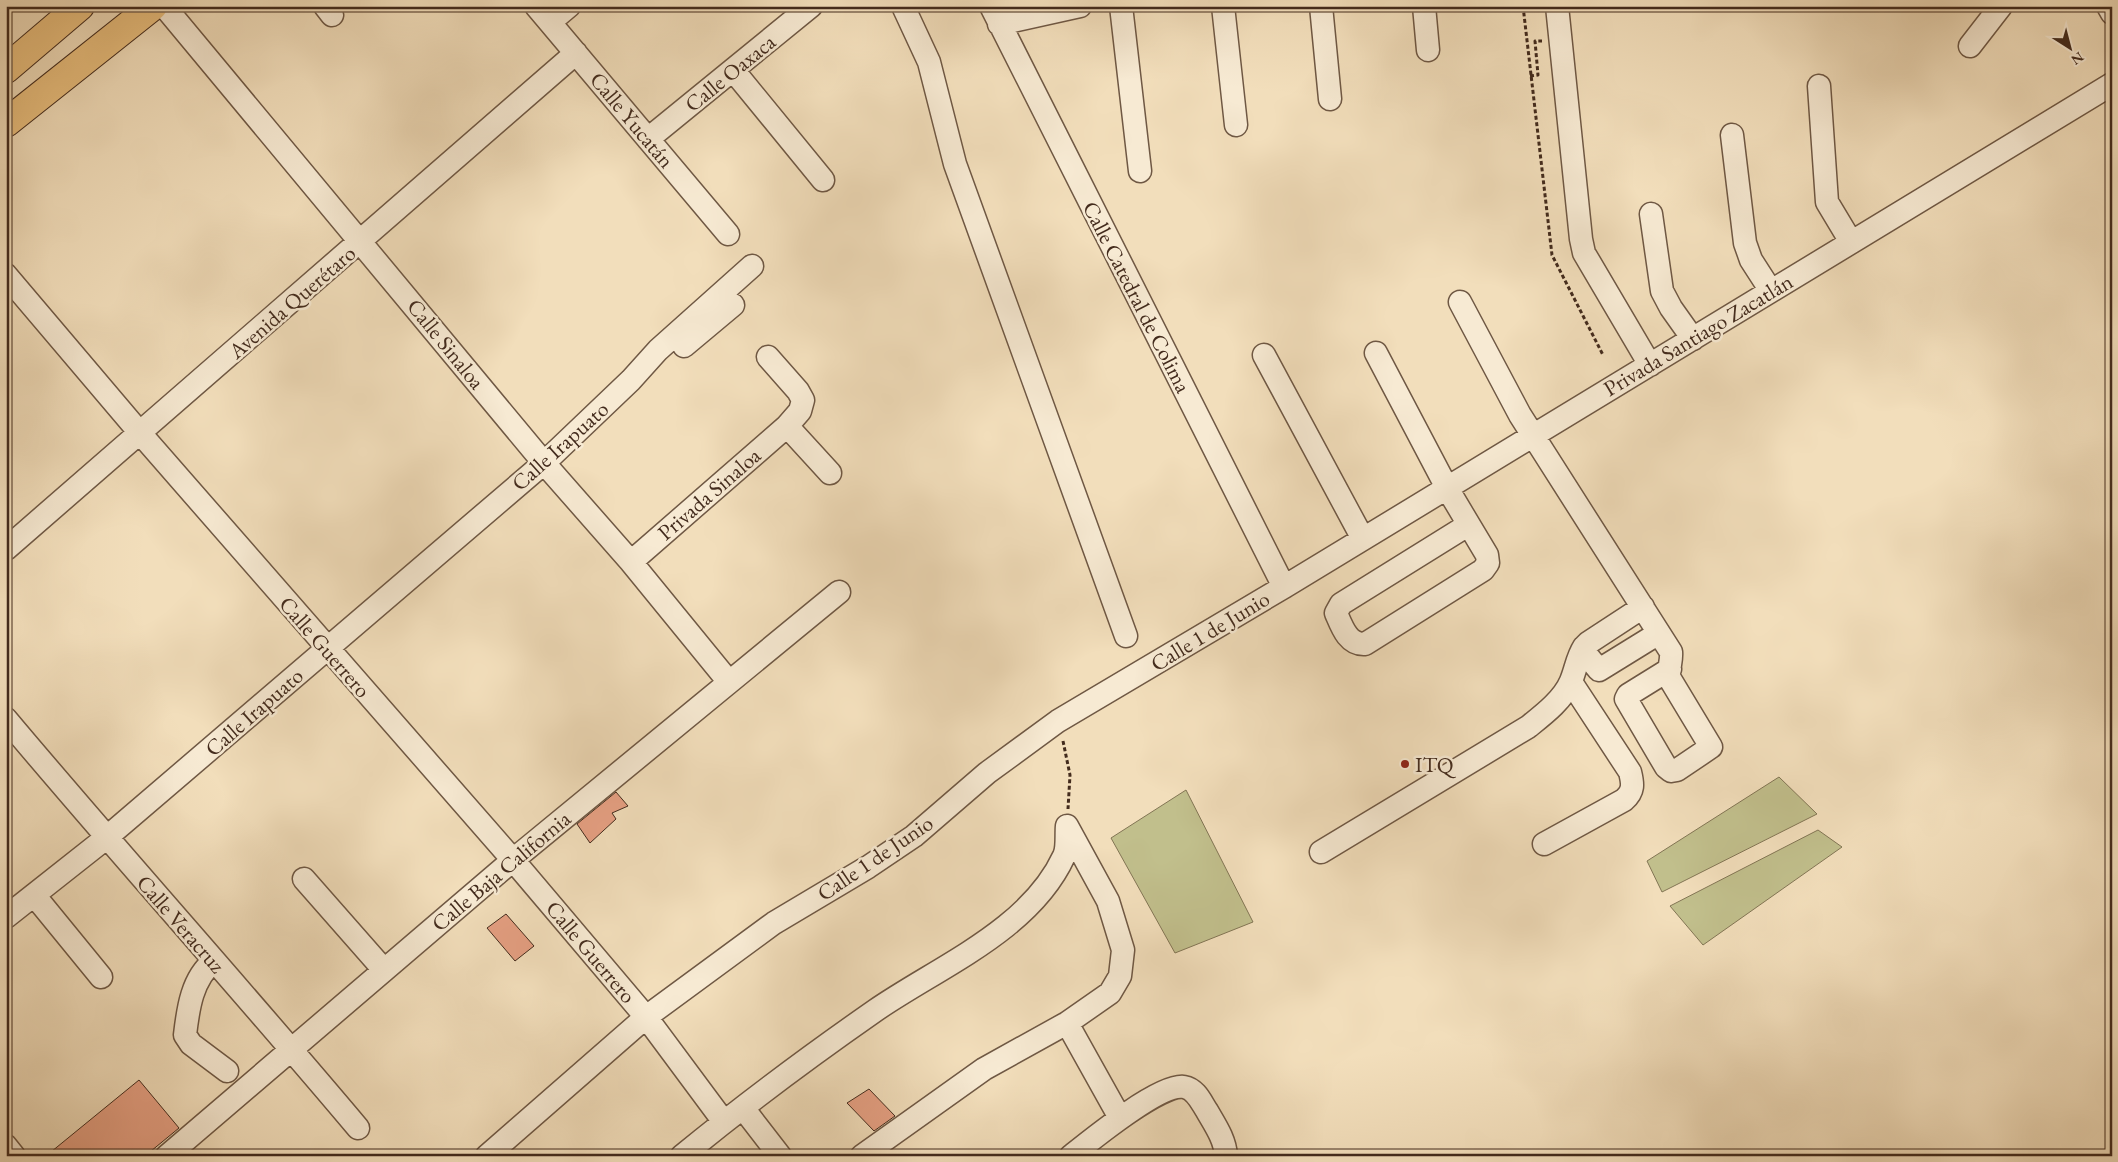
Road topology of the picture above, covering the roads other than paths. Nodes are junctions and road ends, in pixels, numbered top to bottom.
1 (80, 6) edge
2 (154, 6) edge
3 (164, 6) edge
4 (569, 6) edge
5 (811, 6) edge
6 (903, 6) edge
7 (1080, 6) edge
8 (1121, 6) edge
9 (1223, 6) edge
10 (1321, 6) edge
11 (1424, 6) edge
12 (1557, 6) edge
13 (2001, 6) edge
14 (2108, 6) edge
15 (2112, 13) edge
16 (543, 14) edge
17 (995, 15) edge
18 (1970, 46) dead end
19 (1428, 50) dead end
20 (576, 54) junction
21 (6, 69) edge
22 (733, 70) junction
23 (2112, 84) edge
24 (1818, 86) dead end
25 (1330, 99) dead end
26 (6, 123) edge
27 (1236, 125) dead end
28 (1732, 136) dead end
29 (648, 139) junction
30 (1140, 171) dead end
31 (823, 180) dead end
32 (1651, 214) dead end
33 (728, 234) dead end
34 (361, 241) junction
35 (1851, 242) junction
36 (752, 266) dead end
37 (6, 275) edge
38 (1771, 291) junction
39 (1460, 302) dead end
40 (733, 304) dead end
41 (1693, 339) junction
42 (1376, 353) dead end
43 (1264, 355) dead end
44 (768, 357) dead end
45 (1650, 365) junction
46 (631, 380) junction
47 (787, 426) junction
48 (140, 432) junction
49 (1533, 436) junction
50 (544, 463) junction
51 (830, 473) dead end
52 (1447, 488) junction
53 (1468, 525) junction
54 (1363, 539) junction
55 (6, 549) edge
56 (631, 562) junction
57 (1284, 587) junction
58 (839, 592) dead end
59 (1643, 607) junction
60 (1659, 633) junction
61 (1126, 636) dead end
62 (1584, 647) junction
63 (327, 649) junction
64 (1670, 669) dead end
65 (729, 682) junction
66 (1571, 682) junction
67 (6, 719) edge
68 (106, 838) junction
69 (1544, 844) dead end
70 (1321, 852) dead end
71 (513, 860) junction
72 (304, 879) dead end
73 (34, 895) junction
74 (6, 917) edge
75 (214, 961) junction
76 (384, 970) junction
77 (101, 977) dead end
78 (646, 1017) junction
79 (1067, 1023) junction
80 (291, 1048) junction
81 (226, 1070) dead end
82 (743, 1108) junction
83 (1120, 1118) junction
84 (724, 1122) junction
85 (358, 1128) dead end
86 (6, 1146) edge
87 (14, 1156) edge
88 (167, 1156) edge
89 (487, 1156) edge
90 (682, 1156) edge
91 (780, 1156) edge
92 (862, 1156) edge
93 (1071, 1156) edge
94 (1226, 1156) edge

1 - 21 main road
2 - 26 main road
3 - 34 street, Calle Sinaloa
4 - 16 street
5 - 22 street, Calle Oaxaca
6 - 61 street
7 - 17 street
8 - 30 street
9 - 27 street
10 - 25 street
11 - 19 street
12 - 45 street
13 - 18 street
14 - 15 street
16 - 20 street, Calle Yucatán
17 - 57 street, Calle Catedral de Colima
20 - 29 street, Calle Yucatán
20 - 34 street, Avenida Querétaro
22 - 29 street, Calle Oaxaca
22 - 31 street
23 - 35 street, Privada Santiago Zacatlán
24 - 35 street
28 - 38 street
29 - 33 street, Calle Yucatán
32 - 41 street
34 - 48 street, Avenida Querétaro
34 - 50 street, Calle Sinaloa
35 - 38 street, Privada Santiago Zacatlán
36 - 46 street, Calle Irapuato
37 - 48 street, Calle Guerrero
38 - 41 street, Privada Santiago Zacatlán
39 - 49 street
40 - 46 street, Calle Irapuato
41 - 45 street, Privada Santiago Zacatlán
42 - 52 street
43 - 54 street
44 - 47 street, Privada Sinaloa
45 - 49 street, Privada Santiago Zacatlán
46 - 50 street, Calle Irapuato
47 - 51 street
47 - 56 street, Privada Sinaloa
48 - 55 street, Avenida Querétaro
48 - 63 street, Calle Guerrero
49 - 52 street, Privada Santiago Zacatlán
49 - 59 street
50 - 56 street, Calle Sinaloa
50 - 63 street, Calle Irapuato
52 - 53 street
52 - 54 street, Privada Santiago Zacatlán
53 - 53 street
54 - 57 street, Privada Santiago Zacatlán
56 - 65 street, Calle Sinaloa
57 - 78 street, Calle 1 de Junio
58 - 65 street, Calle Baja California
59 - 60 street
59 - 62 street
60 - 62 street
60 - 64 street
62 - 66 street
63 - 68 street, Calle Irapuato
63 - 71 street, Calle Guerrero
65 - 71 street, Calle Baja California
66 - 69 street
66 - 70 street
67 - 68 street, Calle Veracruz
68 - 73 street, Calle Irapuato
68 - 75 street, Calle Veracruz
71 - 76 street, Calle Baja California
71 - 78 street, Calle Guerrero
72 - 76 street
73 - 74 street, Calle Irapuato
73 - 77 street
75 - 80 street, Calle Veracruz
75 - 81 street
76 - 80 street, Calle Baja California
78 - 84 street, Calle Guerrero
78 - 89 street, Calle 1 de Junio
79 - 82 street
79 - 83 street
79 - 92 street
80 - 85 street, Calle Veracruz
80 - 88 street, Calle Baja California
82 - 84 street
82 - 91 street
83 - 93 street
83 - 94 street
84 - 90 street
86 - 87 street

